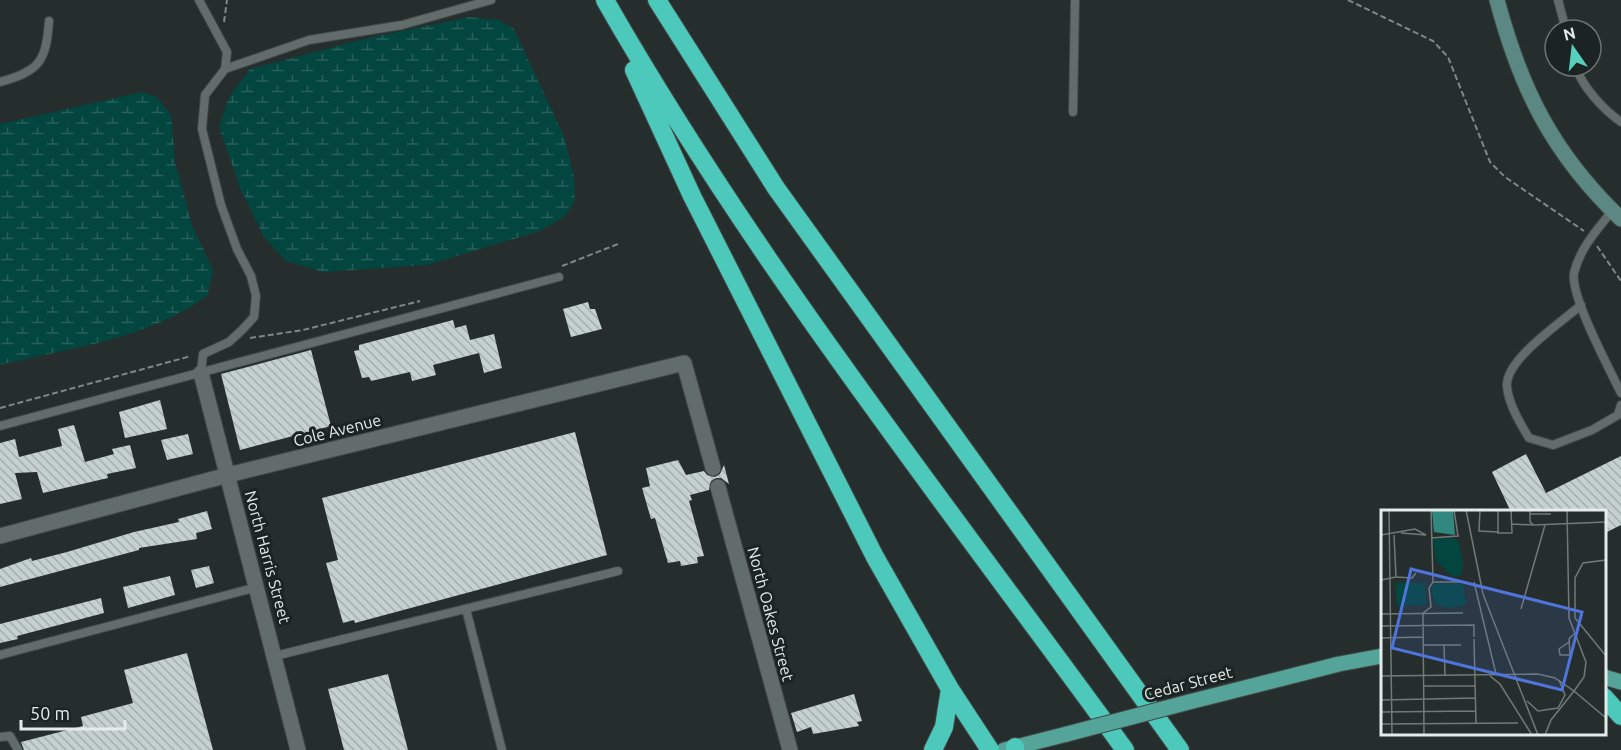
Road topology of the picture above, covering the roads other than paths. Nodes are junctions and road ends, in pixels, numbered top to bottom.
1 (199, 0) edge
2 (491, 0) edge
3 (603, 0) edge
4 (657, 0) edge
5 (1075, 0) edge
6 (1497, 0) edge
7 (1558, 0) edge
8 (1563, 18) edge
9 (49, 21) dead end
10 (225, 69) junction
11 (1580, 78) edge
12 (0, 82) edge
13 (1073, 112) dead end
14 (1621, 122) edge
15 (1617, 215) edge
16 (559, 277) dead end
17 (1581, 305) junction
18 (201, 373) junction
19 (1621, 393) edge
20 (1621, 405) edge
21 (0, 426) edge
22 (712, 468) dead end
23 (228, 476) junction
24 (718, 487) dead end
25 (0, 536) edge
26 (618, 571) dead end
27 (258, 587) junction
28 (466, 609) junction
29 (0, 655) edge
30 (275, 656) junction
31 (1381, 656) edge
32 (1606, 677) edge
33 (1621, 682) edge
34 (950, 689) junction
35 (1606, 698) edge
36 (1621, 716) edge
37 (0, 737) edge
38 (1011, 749) edge
39 (18, 750) edge
40 (298, 750) edge
41 (502, 750) edge
42 (790, 750) edge
43 (933, 750) edge
44 (990, 750) edge
45 (1125, 750) edge
46 (1180, 750) edge

1 - 10 lane
2 - 10 lane
3 - 34 highway
3 - 45 highway
4 - 46 highway
5 - 13 lane
6 - 15 main road
7 - 8 lane
9 - 12 lane
10 - 18 lane
11 - 14 lane
15 - 17 lane
16 - 18 lane
17 - 19 lane
17 - 20 lane
18 - 21 lane
18 - 23 street, North Harris Street
22 - 23 street, Cole Avenue
23 - 25 street, Cole Avenue
23 - 27 street, North Harris Street
24 - 42 street, North Oakes Street
26 - 28 lane
27 - 29 lane
27 - 30 street, North Harris Street
28 - 30 lane
28 - 41 lane
30 - 40 street, North Harris Street
31 - 38 main road, Cedar Street, bridge
32 - 33 main road
34 - 43 highway
34 - 44 highway
35 - 36 highway
37 - 39 lane

